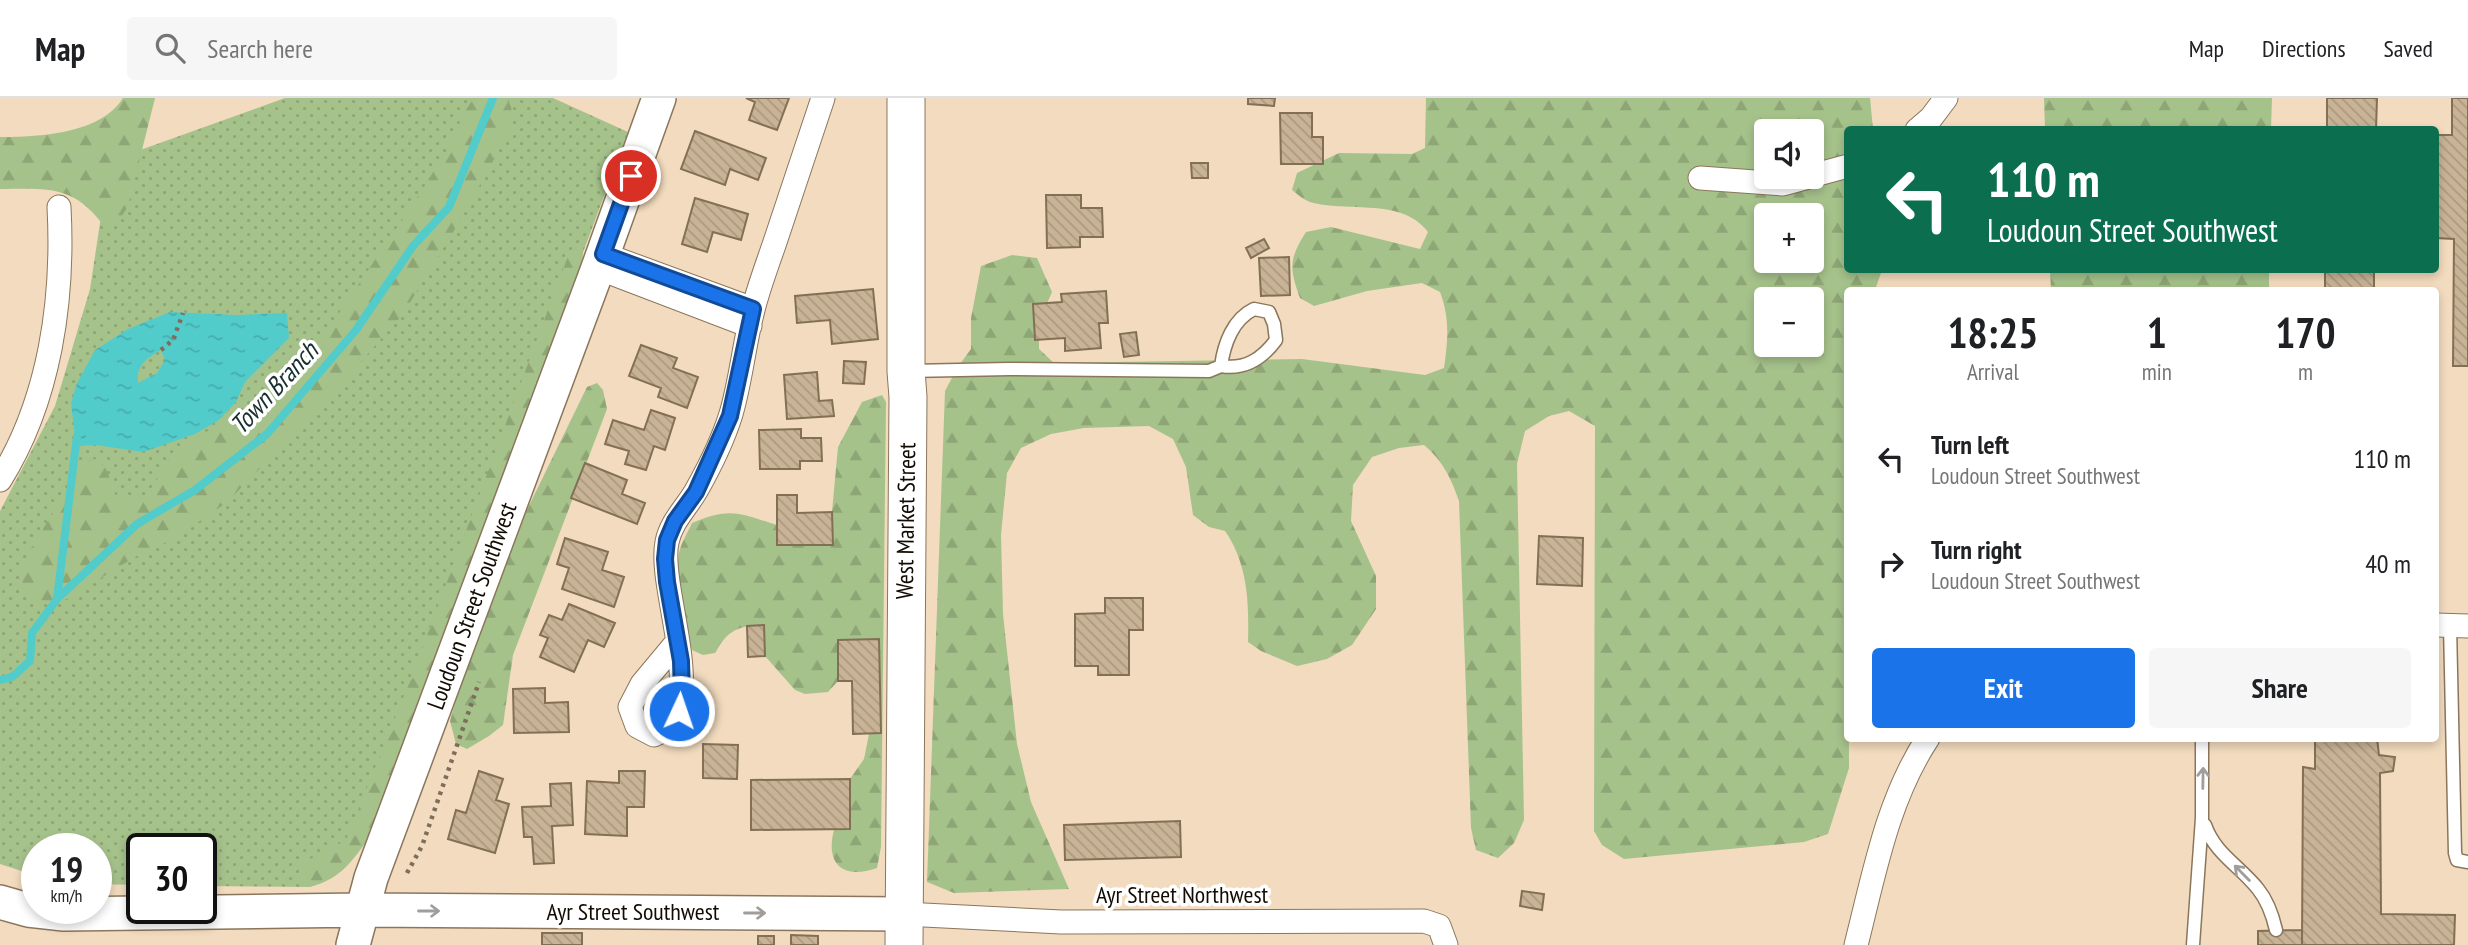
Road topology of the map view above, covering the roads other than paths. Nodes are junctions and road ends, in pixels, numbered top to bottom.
1 (659, 98) edge
2 (823, 98) edge
3 (906, 98) edge
4 (1945, 98) edge
5 (1922, 126) edge
6 (1844, 167) edge
7 (1824, 172) edge
8 (1700, 178) dead end
9 (1754, 182) edge
10 (59, 207) dead end
11 (600, 261) junction
12 (751, 318) junction
13 (1222, 366) junction
14 (906, 371) junction
15 (6, 457) edge
16 (0, 480) edge
17 (2451, 626) edge
18 (677, 642) dead end
19 (2439, 696) edge
20 (2450, 696) junction
21 (1924, 742) edge
22 (2202, 742) edge
23 (2202, 818) junction
24 (2468, 862) edge
25 (0, 902) edge
26 (361, 910) junction
27 (904, 930) edge
28 (2276, 930) dead end
29 (353, 945) edge
30 (1446, 945) edge
31 (1856, 945) edge
32 (2193, 945) edge

1 - 11 street, Loudoun Street Southwest
2 - 12 street
3 - 14 main road, West Market Street
4 - 5 street
6 - 7 street
8 - 9 street
10 - 15 street
11 - 12 street
11 - 26 street, Loudoun Street Southwest
12 - 18 street
13 - 13 lane
13 - 14 lane
14 - 27 main road, West Market Street
15 - 16 street
17 - 20 lane
19 - 20 lane
20 - 24 lane
21 - 31 street
23 -> 22 lane
28 -> 23 lane
23 - 32 lane
25 - 26 street, Ayr Street Southwest
26 -> 27 street, Ayr Street Southwest
26 - 29 street, Loudoun Street Southwest
27 - 30 street, Ayr Street Northwest

